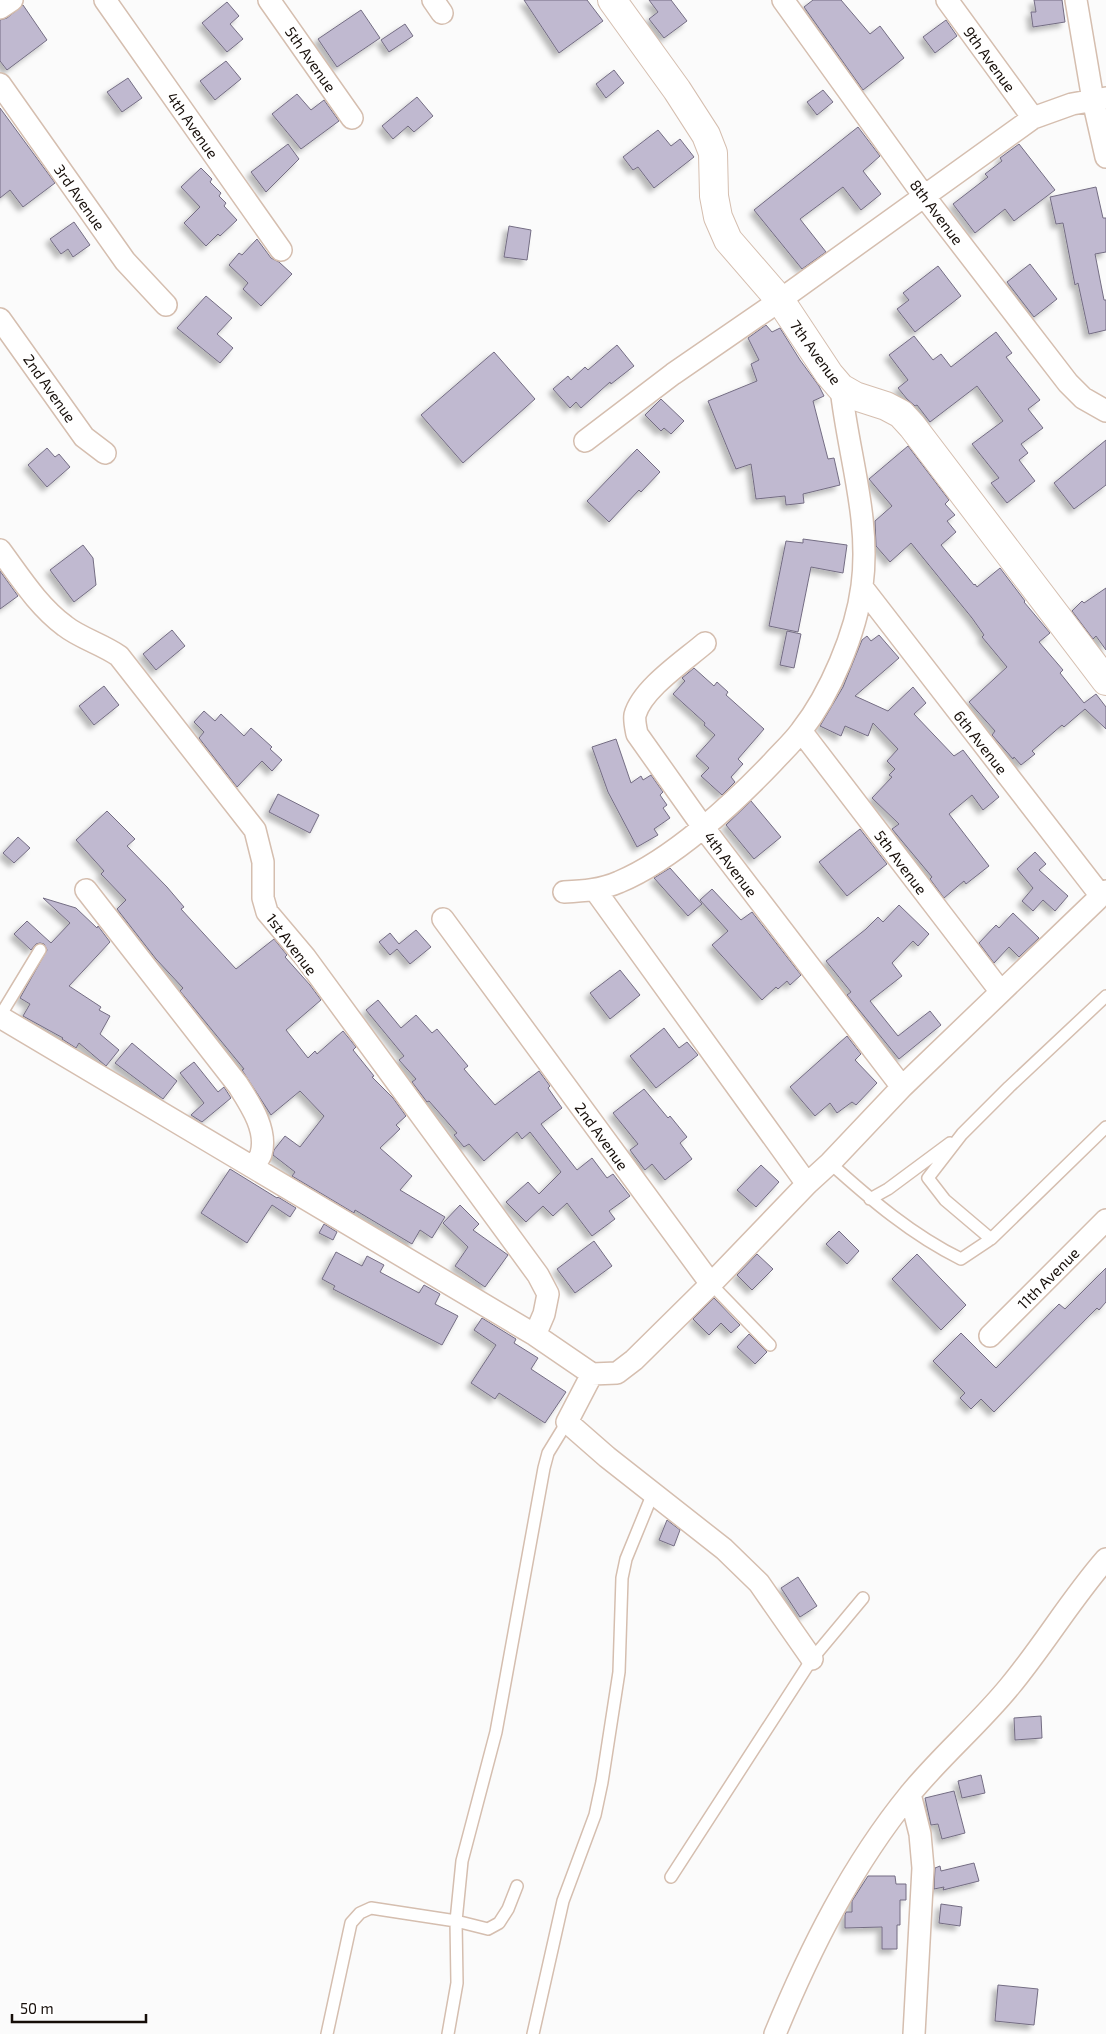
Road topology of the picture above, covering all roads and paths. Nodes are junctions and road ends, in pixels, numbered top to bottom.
1 (12, 0) edge
2 (105, 0) edge
3 (270, 0) edge
4 (612, 0) edge
5 (783, 0) edge
6 (947, 0) edge
7 (1076, 0) edge
8 (0, 8) edge
9 (0, 84) edge
10 (1100, 99) edge
11 (352, 118) dead end
12 (1033, 118) junction
13 (1106, 157) edge
14 (924, 196) junction
15 (281, 250) dead end
16 (780, 300) junction
17 (166, 305) dead end
18 (0, 319) edge
19 (841, 388) junction
20 (1106, 411) edge
21 (585, 442) dead end
22 (105, 453) dead end
23 (0, 550) edge
24 (862, 587) junction
25 (704, 643) dead end
26 (1106, 681) edge
27 (802, 731) junction
28 (703, 827) junction
29 (86, 890) dead end
30 (595, 890) junction
31 (564, 892) dead end
32 (1103, 894) edge
33 (443, 919) dead end
34 (40, 950) dead end
35 (1001, 992) junction
36 (1106, 996) edge
37 (0, 1016) edge
38 (902, 1088) junction
39 (1106, 1127) edge
40 (962, 1134) junction
41 (830, 1163) junction
42 (252, 1166) junction
43 (807, 1184) junction
44 (870, 1199) junction
45 (1106, 1220) edge
46 (991, 1239) junction
47 (711, 1284) junction
48 (535, 1335) junction
49 (990, 1336) dead end
50 (770, 1345) dead end
51 (592, 1374) junction
52 (567, 1422) junction
53 (653, 1493) junction
54 (1106, 1559) edge
55 (863, 1598) dead end
56 (812, 1659) junction
57 (910, 1794) junction
58 (671, 1877) dead end
59 (517, 1886) dead end
60 (456, 1921) junction
61 (327, 2034) edge
62 (448, 2034) edge
63 (533, 2034) edge
64 (775, 2034) edge
65 (914, 2034) edge

1 - 8 street
2 - 15 street, 4th Avenue
3 - 11 street, 5th Avenue
4 - 16 street, 7th Avenue
5 - 14 street, 8th Avenue
6 - 12 street, 9th Avenue
7 - 10 street
9 - 17 street, 3rd Avenue
10 - 12 street
10 - 13 street
12 - 14 street
14 - 16 street
14 - 20 street, 8th Avenue
16 - 19 street, 7th Avenue
16 - 21 street
18 - 22 street, 2nd Avenue
19 - 24 street
19 - 26 street, 7th Avenue
23 - 48 street, 1st Avenue
24 - 27 street
24 - 32 street, 6th Avenue
25 - 28 street, 4th Avenue
27 - 28 street
27 - 35 street, 5th Avenue
28 - 30 street
28 - 38 street, 4th Avenue
29 - 42 street
30 - 31 street
30 - 43 street
32 - 35 street
33 - 47 street, 2nd Avenue
34 - 37 lane
35 - 38 street
36 - 40 lane
37 - 42 street
38 - 41 street
39 - 46 lane
40 - 44 lane
40 - 46 lane
41 - 43 street
41 - 44 lane
42 - 48 street
43 - 47 street
44 - 46 lane
45 - 49 street, 11th Avenue
47 - 50 lane, 2nd Avenue
47 - 51 street
48 - 51 street
51 - 52 street
52 - 53 street
52 - 60 lane
53 - 56 street
53 - 63 lane
54 - 57 street
55 - 56 lane
56 - 58 lane
57 - 64 street
57 - 65 street
59 - 60 lane
60 - 61 lane
60 - 62 lane

